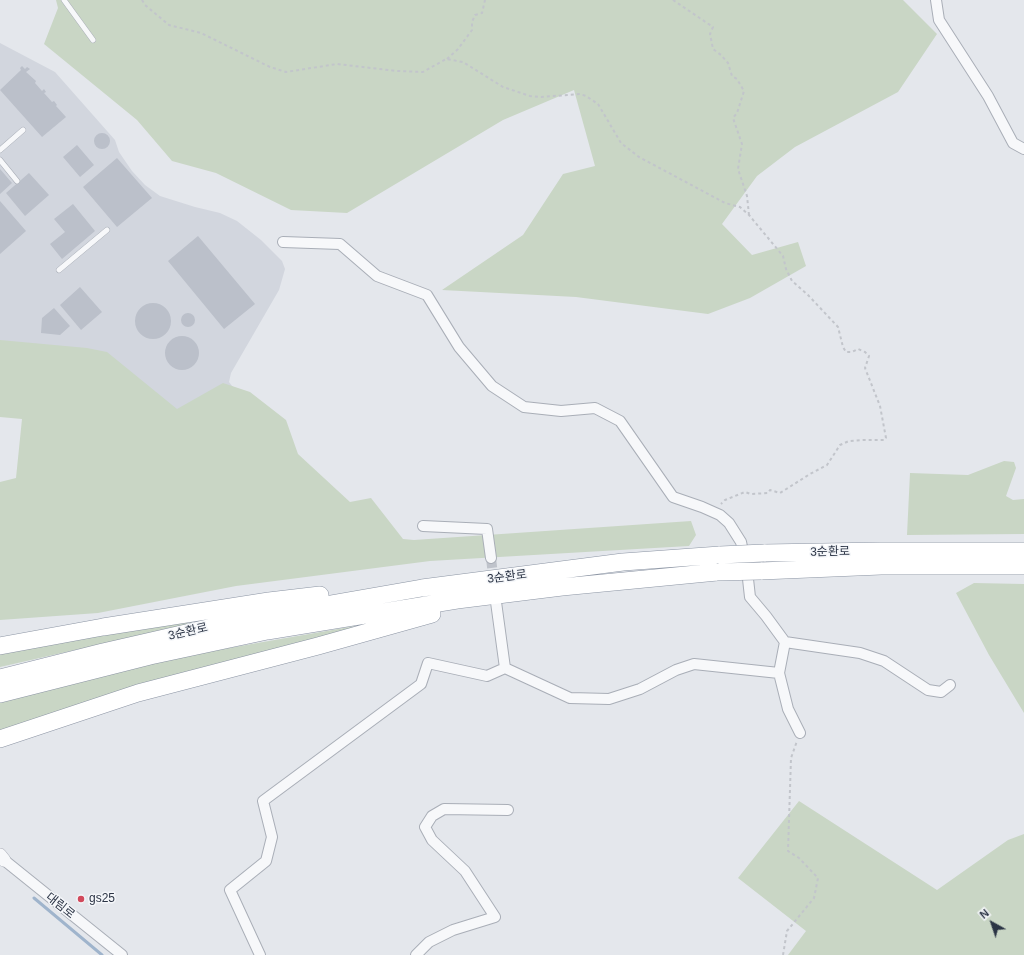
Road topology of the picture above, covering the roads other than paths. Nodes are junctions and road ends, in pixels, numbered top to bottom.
1 (64, 0) edge
2 (936, 0) edge
3 (93, 40) dead end
4 (24, 130) dead end
5 (1024, 149) edge
6 (0, 150) edge
7 (0, 160) edge
8 (17, 181) dead end
9 (107, 230) dead end
10 (283, 242) dead end
11 (59, 270) dead end
12 (423, 526) dead end
13 (1024, 552) edge
14 (491, 558) tunnel mouth
15 (1024, 566) edge
16 (573, 569) junction
17 (499, 598) junction
18 (785, 642) junction
19 (0, 646) edge
20 (505, 668) junction
21 (779, 673) junction
22 (0, 678) edge
23 (950, 685) dead end
24 (0, 694) edge
25 (800, 733) road end
26 (0, 739) edge
27 (508, 810) dead end
28 (1, 860) edge
29 (122, 955) edge
30 (260, 955) edge
31 (416, 955) edge

1 - 3 lane
2 - 5 street
4 - 6 lane
7 - 8 lane
9 - 11 lane
10 - 18 street
12 - 14 street
13 - 16 highway, 3순환로, bridge
15 - 17 highway, 3순환로, bridge
16 - 19 highway
16 - 22 highway, 3순환로
17 - 20 street
17 - 24 highway, 3순환로
17 - 26 highway
18 - 21 street
18 - 23 street
20 - 21 street
20 - 30 street
21 - 25 street
27 - 31 street
28 - 29 street, 대림로

